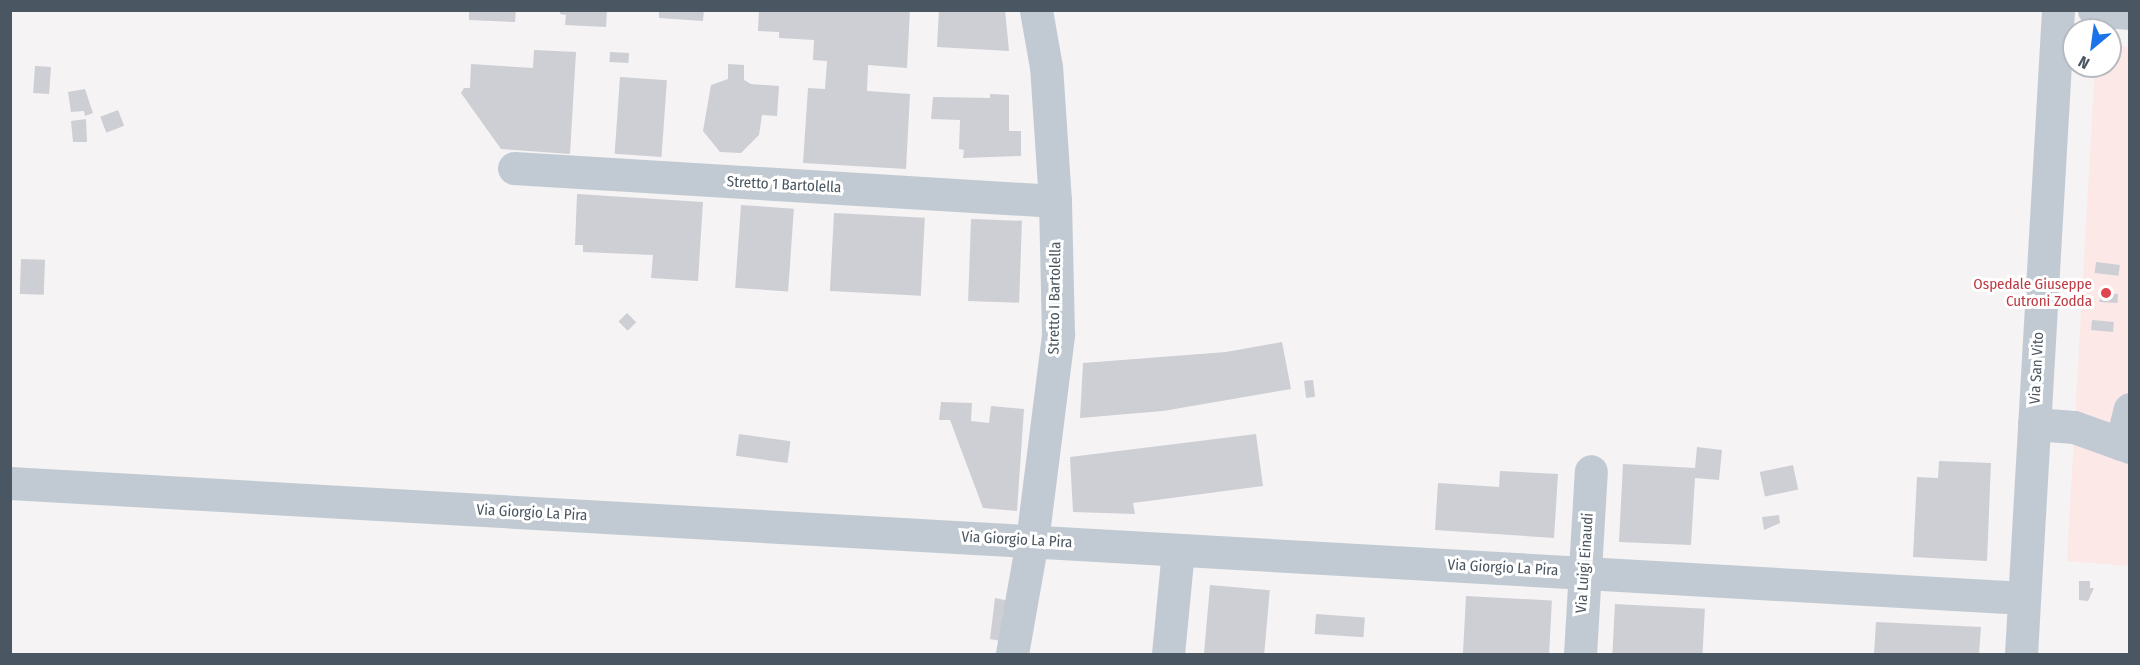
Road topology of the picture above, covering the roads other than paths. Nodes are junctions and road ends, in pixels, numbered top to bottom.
1 (1036, 10) edge
2 (2058, 10) edge
3 (2094, 10) edge
4 (2130, 13) edge
5 (514, 168) dead end
6 (1055, 201) junction
7 (2130, 409) edge
8 (2034, 424) junction
9 (2125, 446) edge
10 (1591, 471) dead end
11 (10, 483) edge
12 (1032, 541) junction
13 (1178, 549) junction
14 (1585, 572) junction
15 (2024, 598) junction
16 (1012, 654) edge
17 (1168, 654) edge
18 (1580, 654) edge
19 (2021, 654) edge

1 - 6 street, Stretto I Bartolella
2 - 8 street, Via San Vito
3 - 4 street
5 - 6 street, Stretto 1 Bartolella
6 - 12 street, Stretto I Bartolella
7 - 9 street
8 - 9 street
8 - 15 street, Via San Vito
10 - 14 street, Via Luigi Einaudi
11 - 12 street, Via Giorgio La Pira
12 - 13 street, Via Giorgio La Pira
12 - 16 street, Stretto I Bartolella
13 - 14 street, Via Giorgio La Pira
13 - 17 street
14 - 15 street, Via Giorgio La Pira
14 - 18 street, Via Luigi Einaudi
15 - 19 street, Via San Vito

